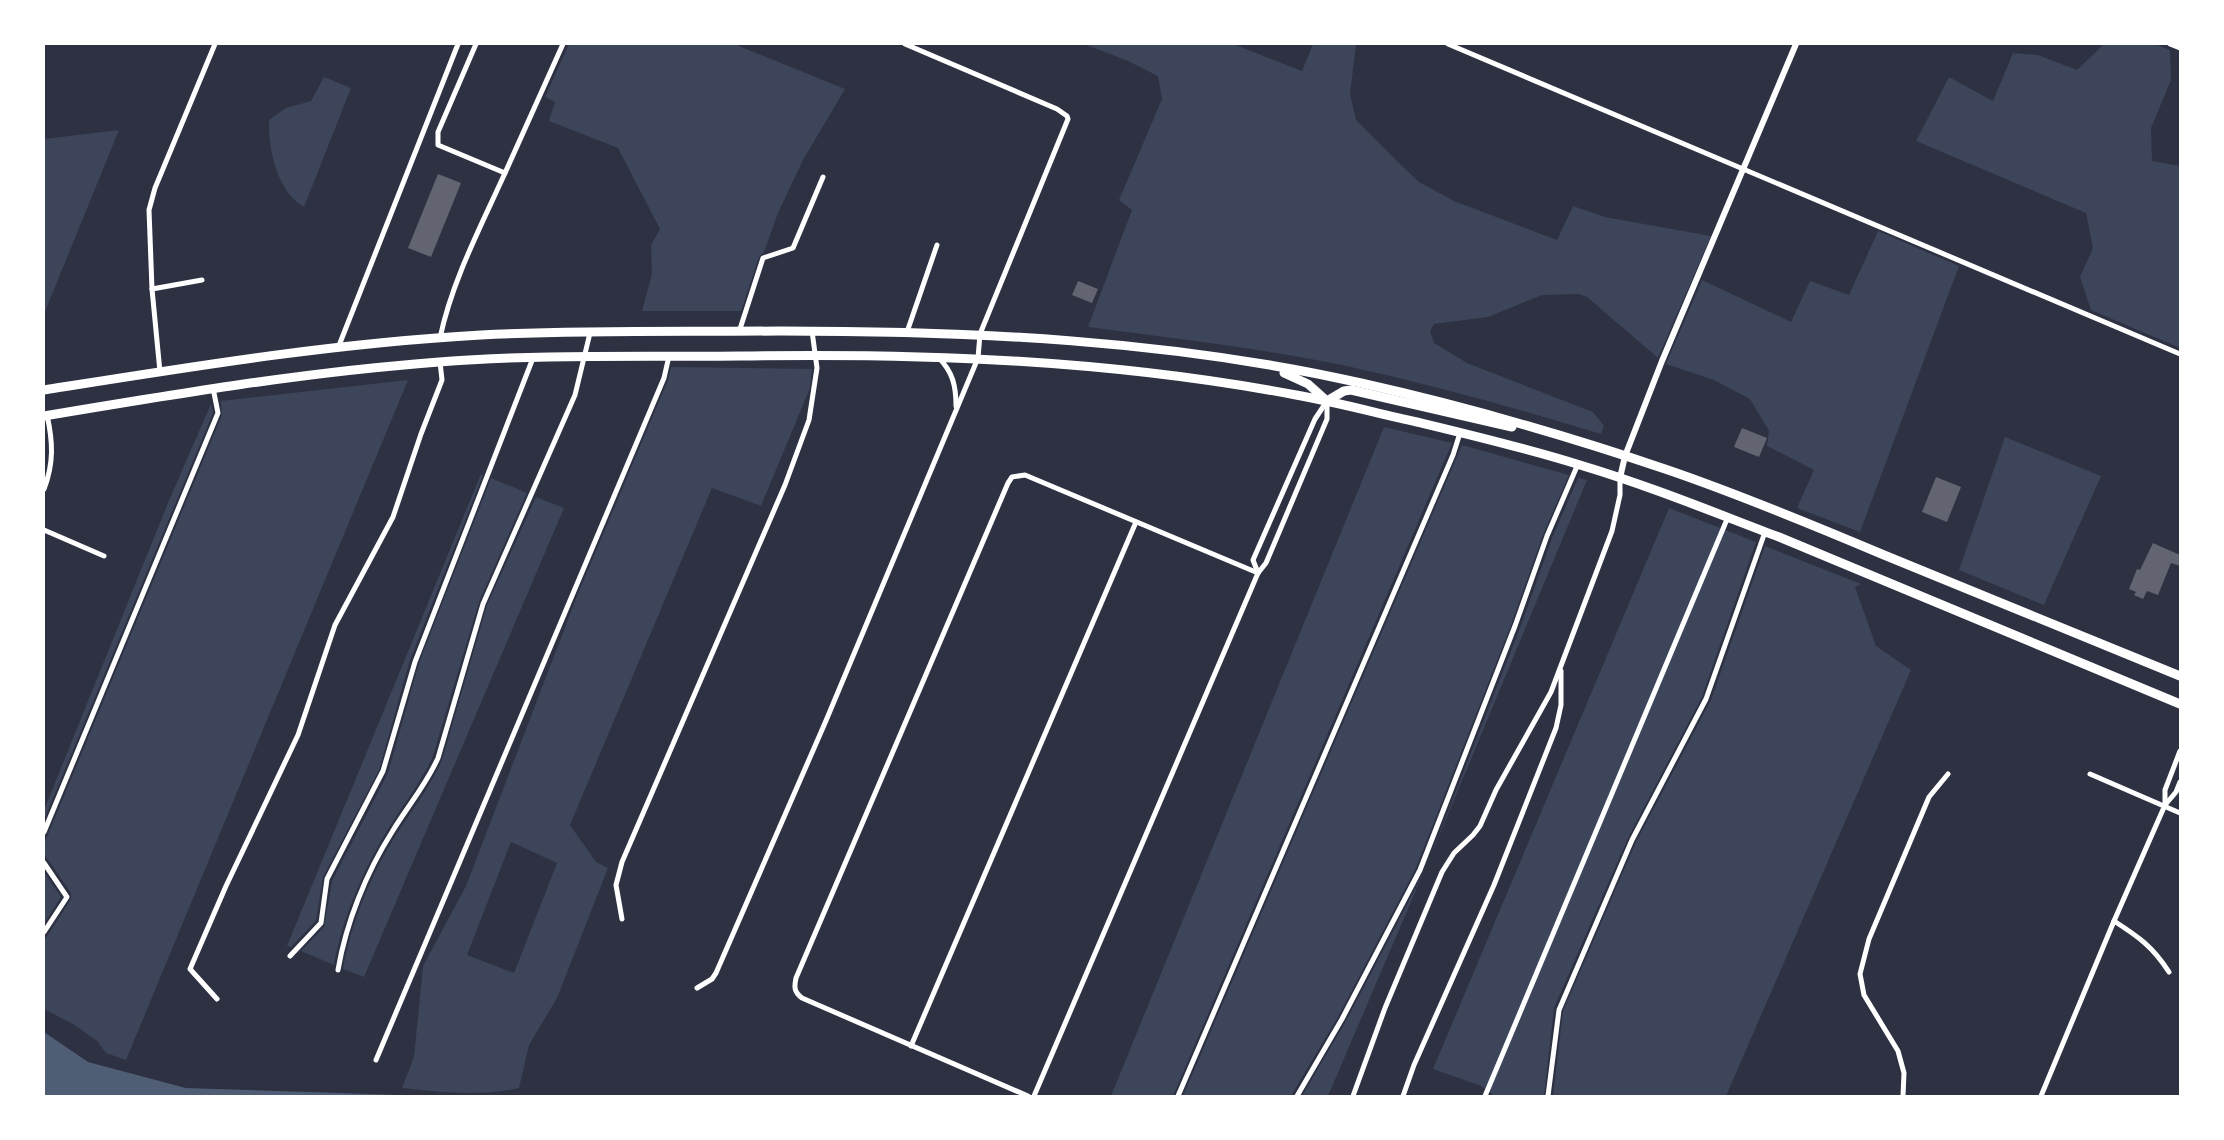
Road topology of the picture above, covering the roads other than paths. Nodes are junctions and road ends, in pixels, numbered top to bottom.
1 (215, 44) edge
2 (458, 44) edge
3 (476, 44) edge
4 (563, 44) edge
5 (905, 44) edge
6 (1448, 44) edge
7 (1796, 44) edge
8 (2170, 44) edge
9 (2180, 48) edge
10 (1745, 168) junction
11 (505, 173) junction
12 (822, 178) dead end
13 (937, 245) dead end
14 (202, 280) dead end
15 (152, 289) junction
16 (812, 331) junction
17 (739, 332) junction
18 (907, 332) junction
19 (590, 333) junction
20 (980, 334) junction
21 (440, 338) junction
22 (338, 348) junction
23 (814, 354) junction
24 (2180, 354) edge
25 (669, 356) junction
26 (585, 357) junction
27 (938, 357) junction
28 (533, 358) junction
29 (978, 358) junction
30 (440, 362) junction
31 (1261, 364) junction
32 (160, 372) junction
33 (213, 388) junction
34 (44, 390) edge
35 (1327, 401) junction
36 (956, 409) junction
37 (45, 415) edge
38 (1545, 432) junction
39 (1460, 433) junction
40 (1625, 456) junction
41 (1578, 464) junction
42 (1620, 478) junction
43 (44, 489) edge
44 (1728, 517) junction
45 (1136, 522) junction
46 (44, 530) edge
47 (1765, 532) junction
48 (104, 556) dead end
49 (1258, 573) junction
50 (1561, 668) junction
51 (2180, 676) edge
52 (2180, 704) edge
53 (2180, 751) edge
54 (1948, 774) dead end
55 (2090, 774) dead end
56 (2180, 782) edge
57 (2165, 806) junction
58 (2180, 813) edge
59 (44, 832) edge
60 (44, 863) edge
61 (622, 919) dead end
62 (2114, 921) junction
63 (44, 932) edge
64 (290, 956) dead end
65 (338, 970) dead end
66 (2170, 972) dead end
67 (696, 988) dead end
68 (217, 999) dead end
69 (911, 1046) junction
70 (376, 1060) dead end
71 (1028, 1096) edge
72 (1034, 1096) edge
73 (1178, 1096) edge
74 (1296, 1096) edge
75 (1353, 1096) edge
76 (1403, 1096) edge
77 (1485, 1096) edge
78 (1548, 1096) edge
79 (1903, 1096) edge
80 (2041, 1096) edge

1 - 15 street
2 - 22 street
3 - 11 street
4 - 11 street
5 - 20 street
6 - 10 street
7 - 10 street
8 - 9 street
10 - 24 street
10 - 40 street
11 - 21 street
12 - 17 street
13 - 18 street
14 - 15 street
15 - 32 street
16 - 17 highway
16 - 18 highway
16 - 23 street
17 - 19 highway
18 - 20 highway
19 - 21 highway
19 - 26 street
20 - 29 street
20 - 31 highway
21 - 22 highway
22 - 32 highway
23 - 25 highway
23 - 27 highway
23 - 61 street
25 - 26 highway
25 - 70 street
26 - 28 highway
26 - 65 street
27 - 29 highway
27 - 36 street
28 - 30 highway
28 - 64 street
29 - 35 highway
29 - 36 street
30 - 33 highway
30 - 68 street
31 - 35 highway
31 - 38 highway
32 - 34 highway
33 - 37 highway
33 - 59 street
35 - 38 highway
35 - 39 highway
35 - 49 street
35 - 49 street
36 - 67 street
37 - 43 street
38 - 40 highway
39 - 41 highway
39 - 73 street
40 - 42 street
40 - 51 highway
41 - 42 highway
41 - 74 street
42 - 44 highway
42 - 50 street
44 - 47 highway
44 - 77 street
45 - 49 street
45 - 69 street
45 - 69 street
46 - 48 street
47 - 52 highway
47 - 78 street
49 - 72 street
50 - 75 street
50 - 76 street
53 - 57 street
54 - 79 street
55 - 57 street
56 - 57 street
57 - 58 street
57 - 62 street
60 - 63 street
62 - 66 street
62 - 80 street
69 - 71 street

